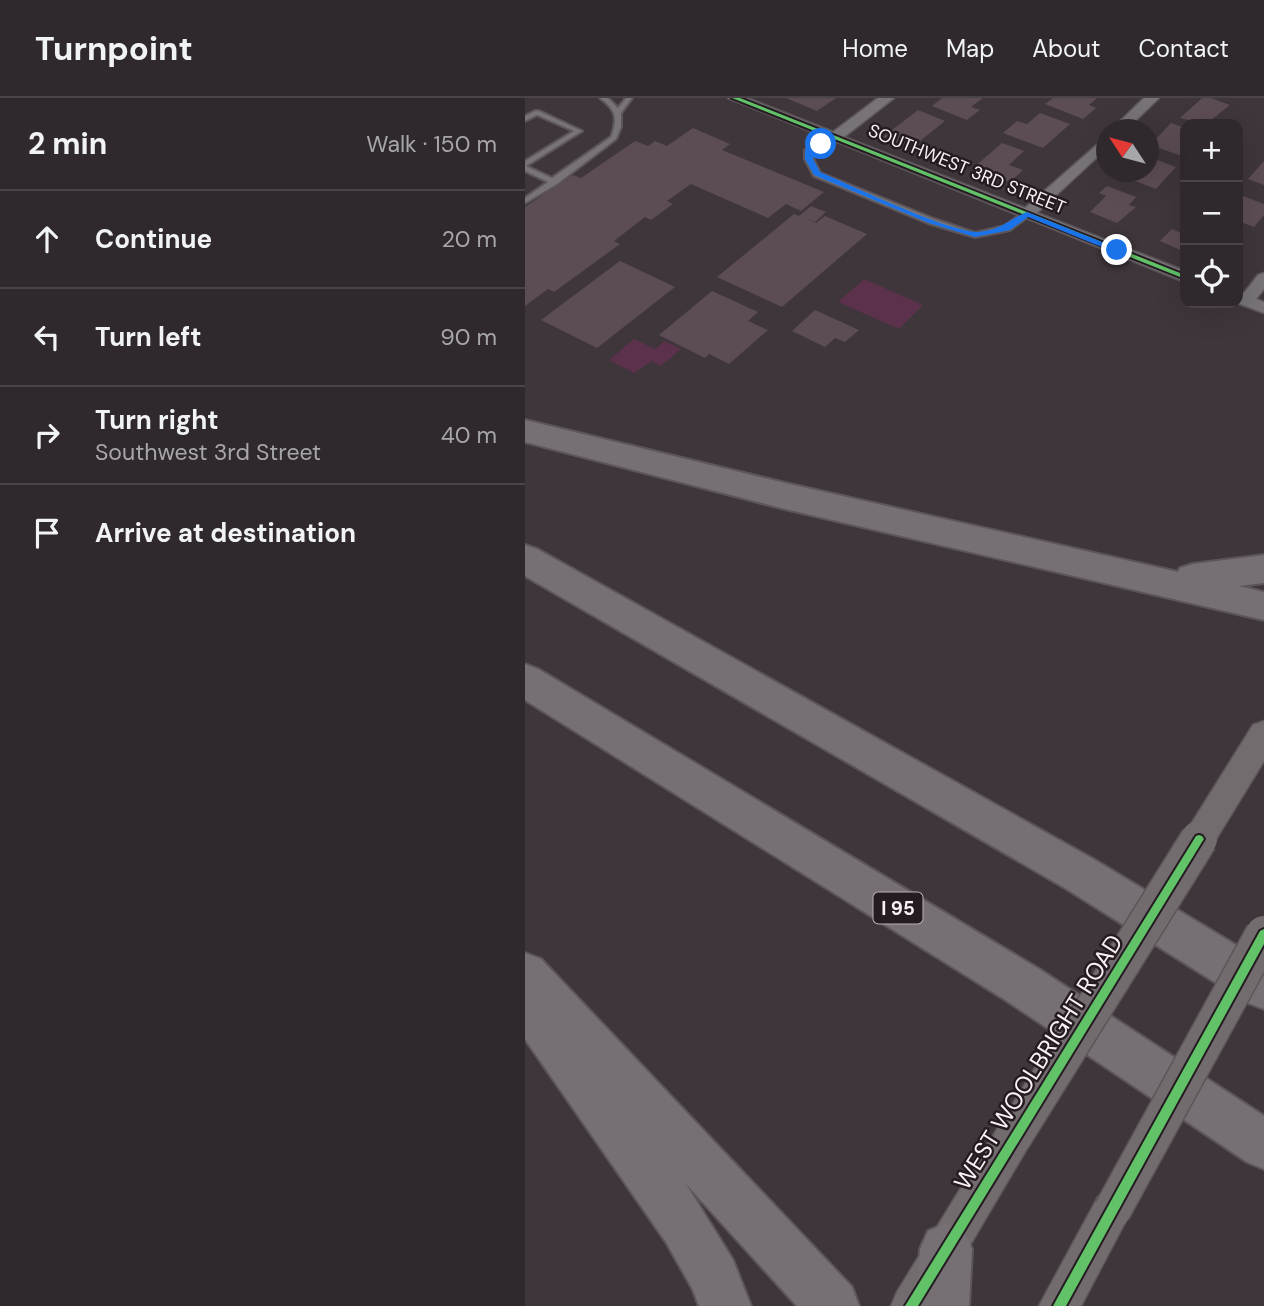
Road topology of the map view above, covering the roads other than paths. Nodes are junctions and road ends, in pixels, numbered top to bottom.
1 (603, 98) edge
2 (629, 98) edge
3 (735, 98) edge
4 (887, 98) edge
5 (1152, 98) edge
6 (618, 113) junction
7 (525, 119) edge
8 (1130, 119) edge
9 (835, 137) junction
10 (1096, 151) edge
11 (525, 166) edge
12 (554, 181) junction
13 (525, 201) edge
14 (1027, 214) junction
15 (1180, 275) edge
16 (1264, 278) edge
17 (1243, 298) edge
18 (1243, 299) edge
19 (1264, 308) edge
20 (525, 431) edge
21 (525, 559) edge
22 (1264, 569) edge
23 (1152, 579) junction
24 (1264, 606) edge
25 (525, 680) edge
26 (1264, 734) edge
27 (1264, 934) edge
28 (525, 975) edge
29 (1264, 987) edge
30 (525, 999) edge
31 (1264, 1145) edge
32 (946, 1249) junction
33 (725, 1306) edge
34 (833, 1306) edge
35 (911, 1306) edge
36 (943, 1306) edge
37 (1059, 1306) edge

1 - 6 lane
2 - 6 lane
3 - 9 street, SOUTHWEST 3RD STREET
4 - 9 street
5 - 8 street
6 - 12 lane
7 - 11 lane
9 - 14 street, SOUTHWEST 3RD STREET
9 - 14 lane
10 - 14 street
11 - 12 lane
12 - 13 lane
14 - 15 street, SOUTHWEST 3RD STREET
16 - 17 street
18 - 19 street
20 - 23 highway
21 - 29 highway
22 - 23 highway
23 - 24 highway
25 - 31 highway, I 95
26 - 32 main road, WEST WOOLBRIGHT ROAD, bridge
27 - 37 main road, bridge
28 - 34 highway
30 - 33 highway
32 - 35 main road, WEST WOOLBRIGHT ROAD
32 - 36 highway

